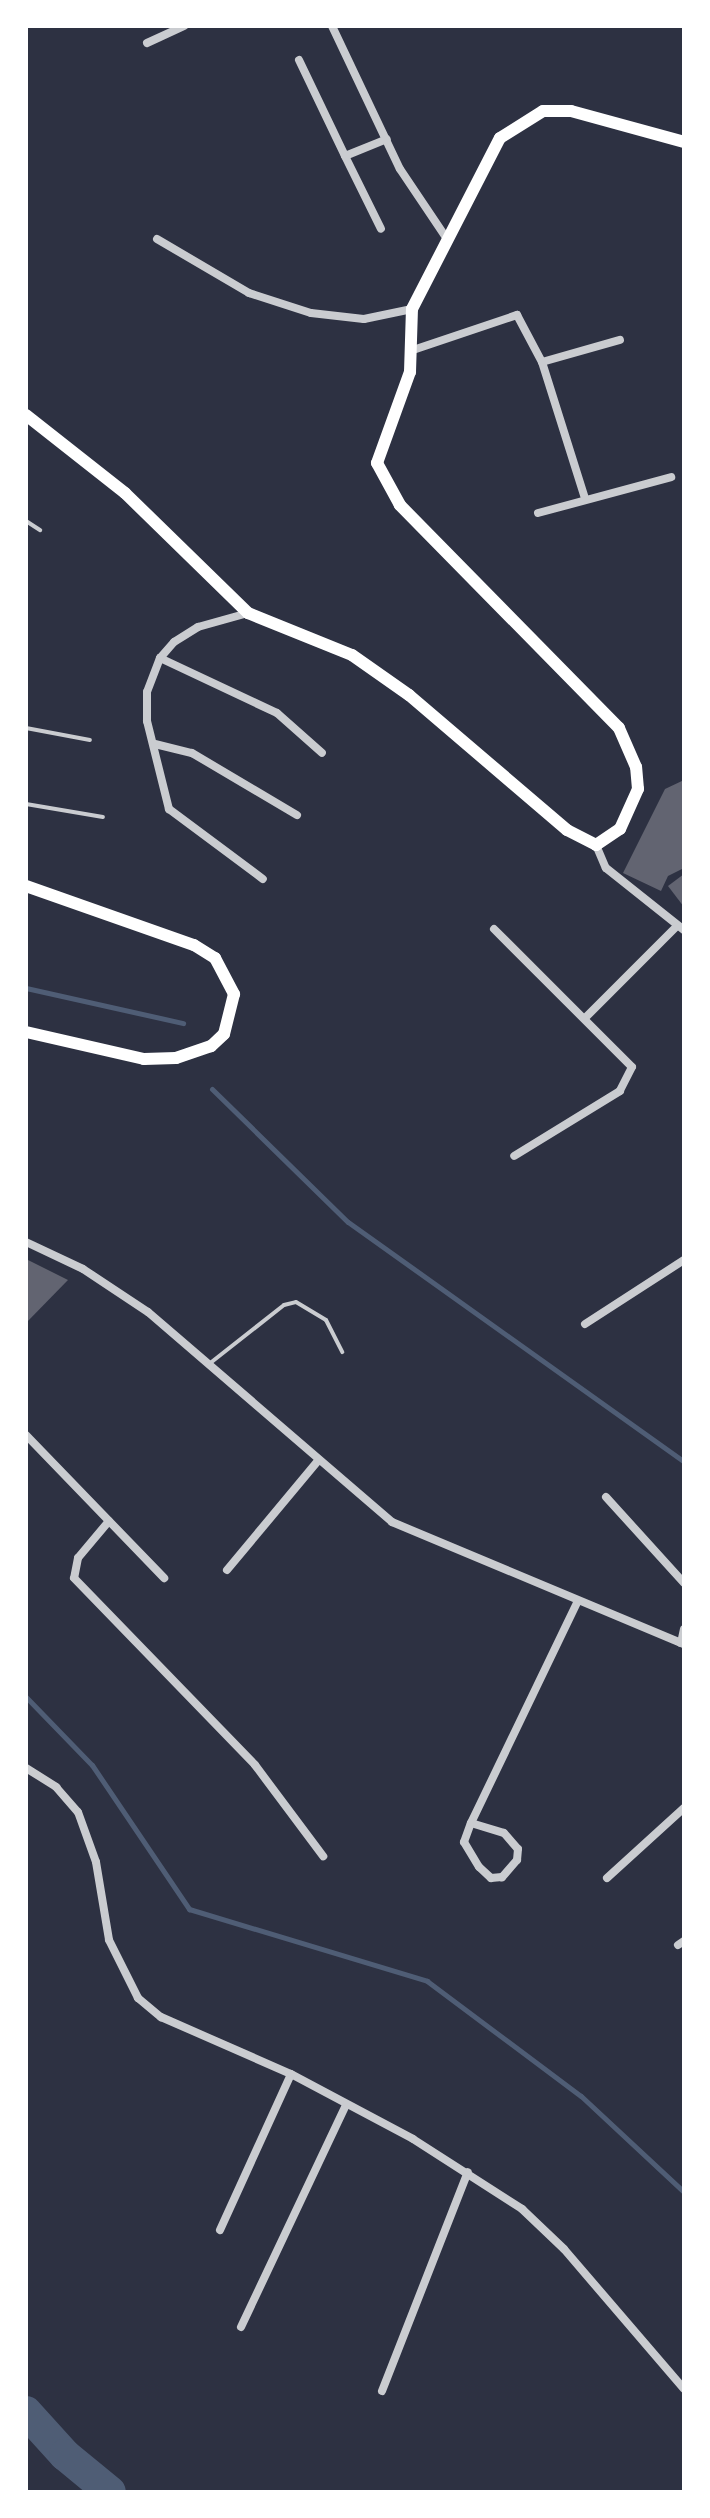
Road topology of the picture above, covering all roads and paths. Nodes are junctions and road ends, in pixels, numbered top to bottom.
1 (184, 26) edge
2 (332, 26) edge
3 (147, 43) dead end
4 (299, 60) dead end
5 (387, 139) junction
6 (684, 142) edge
7 (345, 156) junction
8 (381, 229) dead end
9 (445, 236) junction
10 (157, 239) dead end
11 (412, 309) junction
12 (620, 340) dead end
13 (413, 350) junction
14 (542, 362) junction
15 (26, 415) edge
16 (671, 477) dead end
17 (585, 498) junction
18 (538, 513) dead end
19 (26, 521) edge
20 (40, 530) dead end
21 (248, 613) junction
22 (160, 658) junction
23 (26, 728) edge
24 (90, 740) dead end
25 (155, 744) junction
26 (322, 753) dead end
27 (26, 804) edge
28 (297, 815) dead end
29 (103, 817) dead end
30 (596, 845) junction
31 (263, 879) dead end
32 (26, 886) edge
33 (681, 928) edge
34 (494, 929) dead end
35 (586, 1017) junction
36 (26, 1032) edge
37 (514, 1156) dead end
38 (26, 1242) edge
39 (684, 1260) edge
40 (585, 1324) dead end
41 (342, 1352) dead end
42 (209, 1364) junction
43 (26, 1435) edge
44 (317, 1462) junction
45 (606, 1497) dead end
46 (109, 1521) junction
47 (227, 1570) dead end
48 (164, 1578) dead end
49 (684, 1583) edge
50 (577, 1603) junction
51 (684, 1629) edge
52 (683, 1644) edge
53 (26, 1768) edge
54 (684, 1808) edge
55 (471, 1823) junction
56 (323, 1856) dead end
57 (607, 1878) dead end
58 (291, 2074) junction
59 (346, 2105) junction
60 (468, 2172) junction
61 (220, 2230) dead end
62 (241, 2327) dead end
63 (684, 2389) edge
64 (382, 2391) dead end

1 - 3 street
2 - 5 street
4 - 7 street
5 - 7 street
5 - 9 street
6 - 9 main road
7 - 8 street
9 - 11 main road
10 - 11 street
11 - 13 main road
12 - 14 street
13 - 14 street
13 - 30 main road
14 - 17 street
15 - 21 main road
16 - 17 street
17 - 18 street
19 - 20 lane
21 - 22 street
21 - 30 main road
22 - 25 street
22 - 26 street
23 - 24 lane
25 - 28 street
25 - 31 street
27 - 29 lane
30 - 33 street
32 - 36 main road
33 - 35 street
34 - 35 street
35 - 37 street
38 - 42 street
39 - 40 street
41 - 42 lane
42 - 44 street
43 - 46 street
44 - 47 street
44 - 50 street
45 - 49 street
46 - 48 street
46 - 56 street
50 - 52 street
50 - 55 street
51 - 52 street
53 - 58 street
54 - 57 street
55 - 55 street
58 - 59 street
58 - 61 street
59 - 60 street
59 - 62 street
60 - 63 street
60 - 64 street

